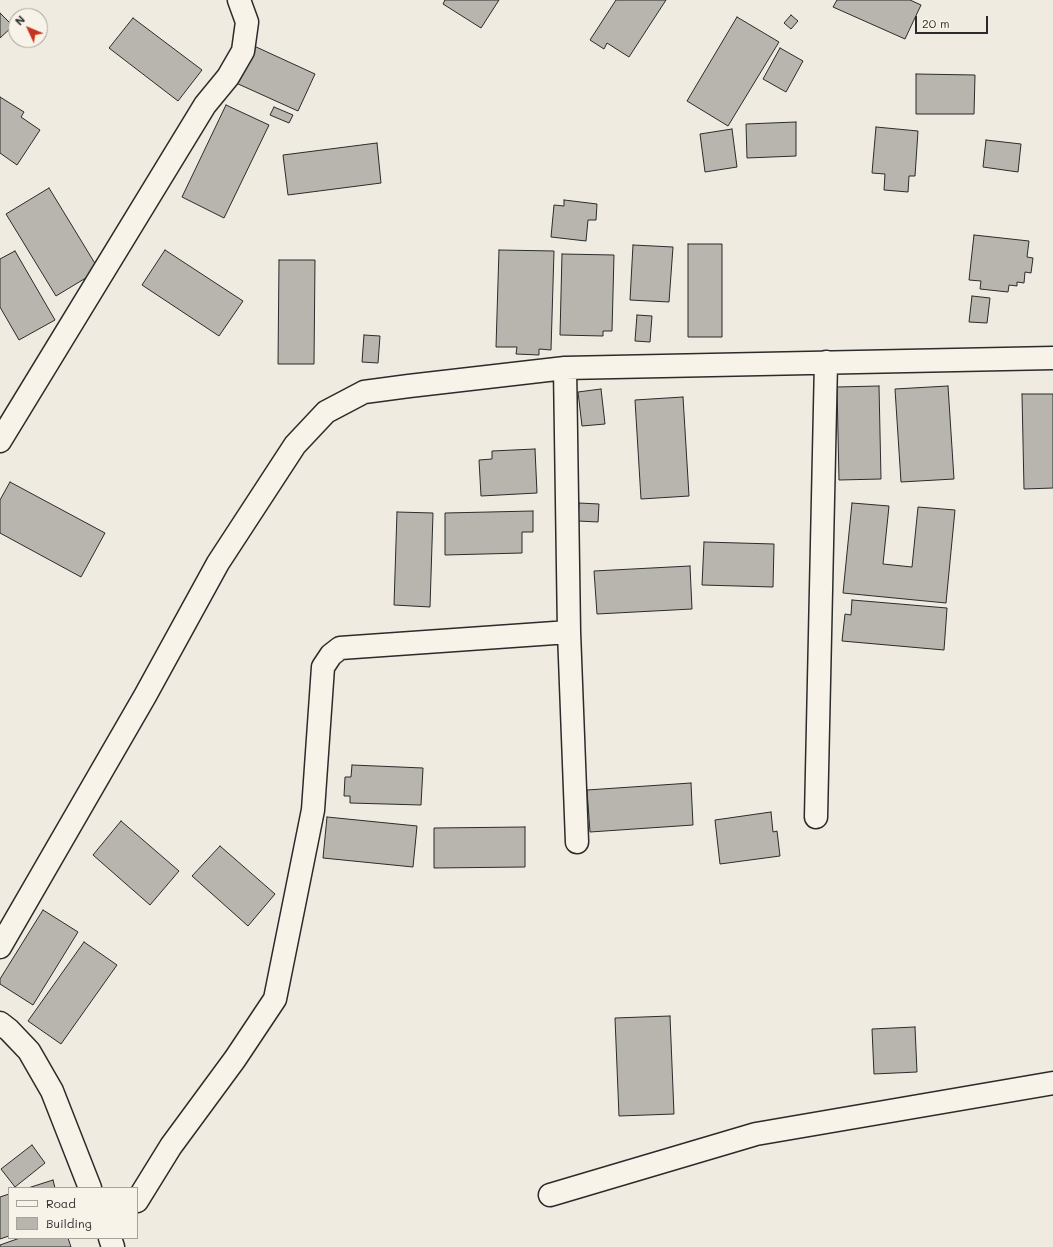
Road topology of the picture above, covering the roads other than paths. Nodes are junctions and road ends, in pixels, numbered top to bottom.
1 (239, 0) edge
2 (1053, 358) edge
3 (826, 362) junction
4 (565, 368) junction
5 (2, 433) edge
6 (570, 632) junction
7 (816, 817) dead end
8 (577, 842) dead end
9 (0, 947) edge
10 (0, 1023) edge
11 (1053, 1083) edge
12 (90, 1187) edge
13 (550, 1195) dead end
14 (138, 1199) edge

1 - 5 street
2 - 3 street
3 - 4 street
3 - 7 street
4 - 6 street
4 - 9 street
6 - 8 street
6 - 14 street
10 - 12 street
11 - 13 street

